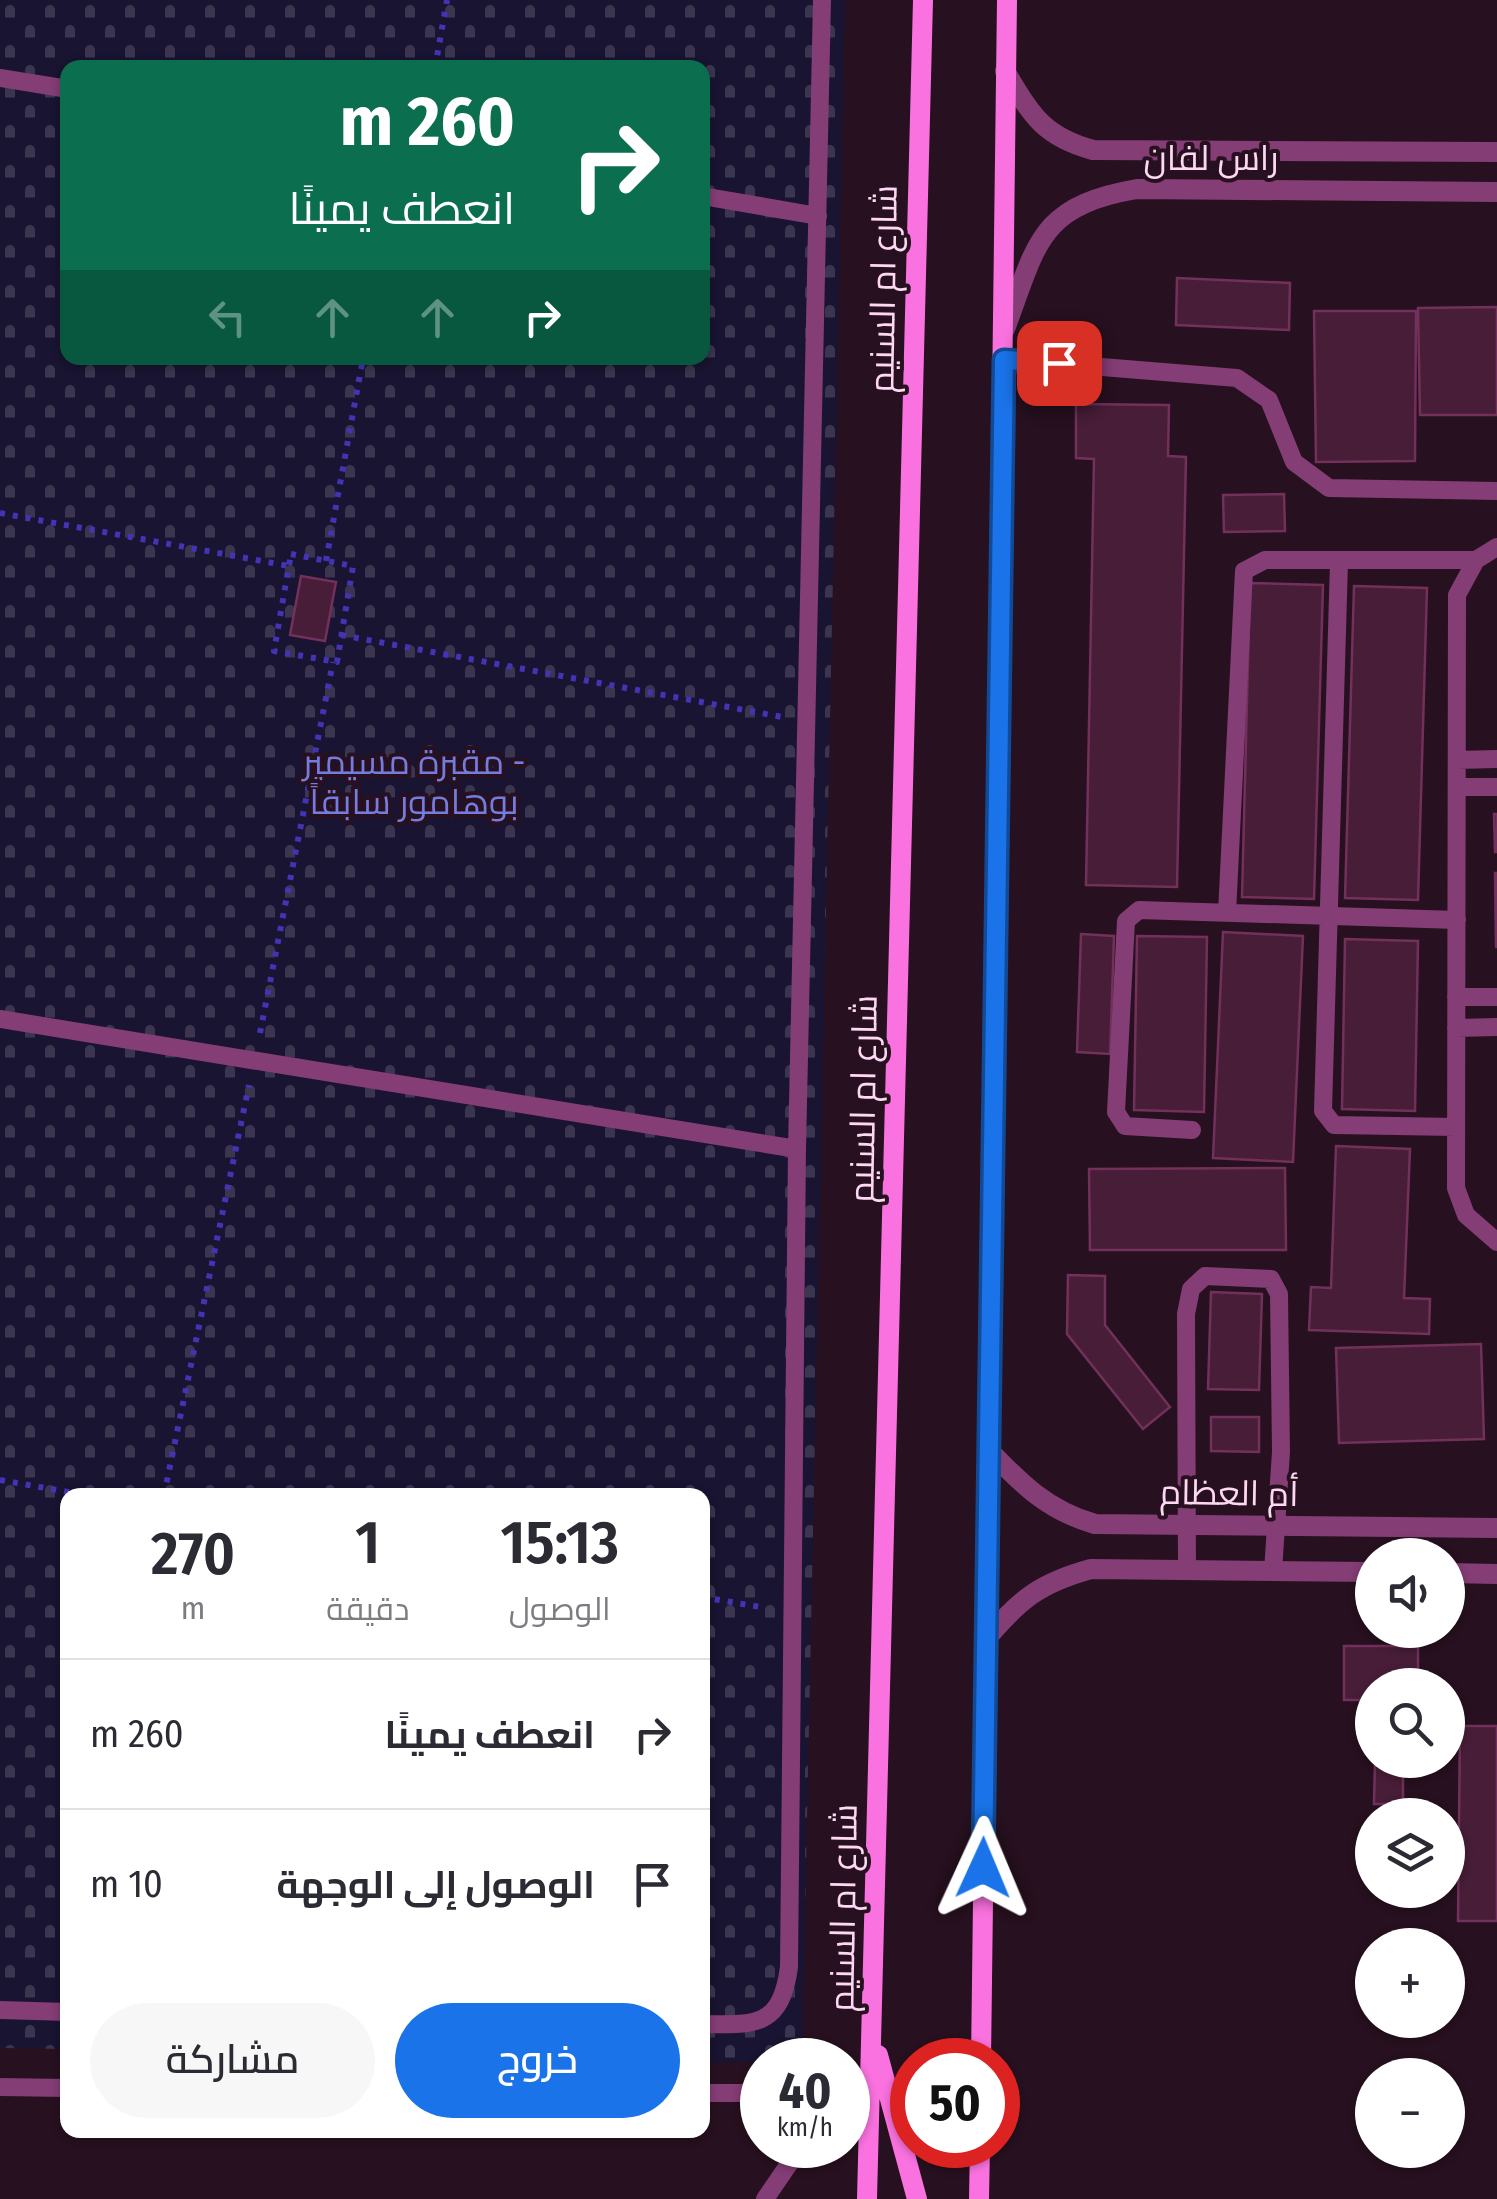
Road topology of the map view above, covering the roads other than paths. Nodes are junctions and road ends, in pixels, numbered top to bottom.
1 (822, 0) edge
2 (923, 0) edge
3 (1006, 0) edge
4 (1005, 70) junction
5 (0, 78) edge
6 (60, 89) edge
7 (1497, 152) edge
8 (1497, 192) edge
9 (710, 197) edge
10 (818, 216) junction
11 (1004, 331) junction
12 (1004, 360) junction
13 (1497, 491) edge
14 (1497, 546) edge
15 (1476, 560) junction
16 (1339, 562) junction
17 (1497, 759) edge
18 (1457, 760) junction
19 (1497, 787) edge
20 (1457, 788) junction
21 (1227, 913) junction
22 (1331, 916) junction
23 (1456, 920) junction
24 (1456, 997) junction
25 (1497, 997) edge
26 (0, 1019) edge
27 (1456, 1028) junction
28 (1497, 1028) edge
29 (1456, 1128) junction
30 (1192, 1130) dead end
31 (797, 1148) junction
32 (1497, 1242) edge
33 (987, 1448) junction
34 (1188, 1525) junction
35 (1276, 1526) junction
36 (1497, 1528) edge
37 (1187, 1570) junction
38 (1272, 1570) junction
39 (1355, 1572) edge
40 (1465, 1573) edge
41 (1497, 1574) edge
42 (986, 1639) junction
43 (0, 2010) edge
44 (60, 2012) edge
45 (710, 2024) edge
46 (872, 2034) junction
47 (981, 2038) edge
48 (0, 2088) edge
49 (60, 2088) edge
50 (710, 2093) edge
51 (740, 2093) edge
52 (870, 2094) edge
53 (787, 2168) edge
54 (868, 2168) edge
55 (980, 2168) edge
56 (766, 2199) edge
57 (867, 2199) edge
58 (918, 2199) edge
59 (979, 2199) edge

1 - 10 lane
2 - 46 main road, شارع ام السنيم
3 - 4 main road
4 - 7 street, راس لفان
4 - 11 main road
5 - 6 lane
8 - 11 street, راس لفان
9 - 10 lane
10 - 31 lane
11 - 12 main road
12 - 13 lane
12 - 33 main road
14 - 15 lane
15 - 16 lane
15 - 18 lane
16 - 21 lane
16 - 22 lane
17 - 18 lane
18 - 20 lane
19 - 20 lane
20 - 23 lane
21 - 22 lane
21 - 30 lane
22 - 23 lane
22 - 29 lane
23 - 24 lane
24 - 25 lane
24 - 27 lane
26 - 31 lane
27 - 28 lane
27 - 29 lane
29 - 32 lane
31 - 45 lane
33 - 34 street, أم العظام
33 - 42 main road
34 - 35 street, أم العظام
34 - 35 lane
34 - 37 lane
35 - 36 street, أم العظام
35 - 38 lane
37 - 38 street
37 - 42 street
38 - 39 street
40 - 41 street
42 - 47 main road
43 - 44 lane
46 - 52 main road, شارع ام السنيم
46 - 58 main road
48 - 49 lane
50 - 51 lane
53 - 56 lane
54 - 57 main road, شارع ام السنيم
55 - 59 main road

